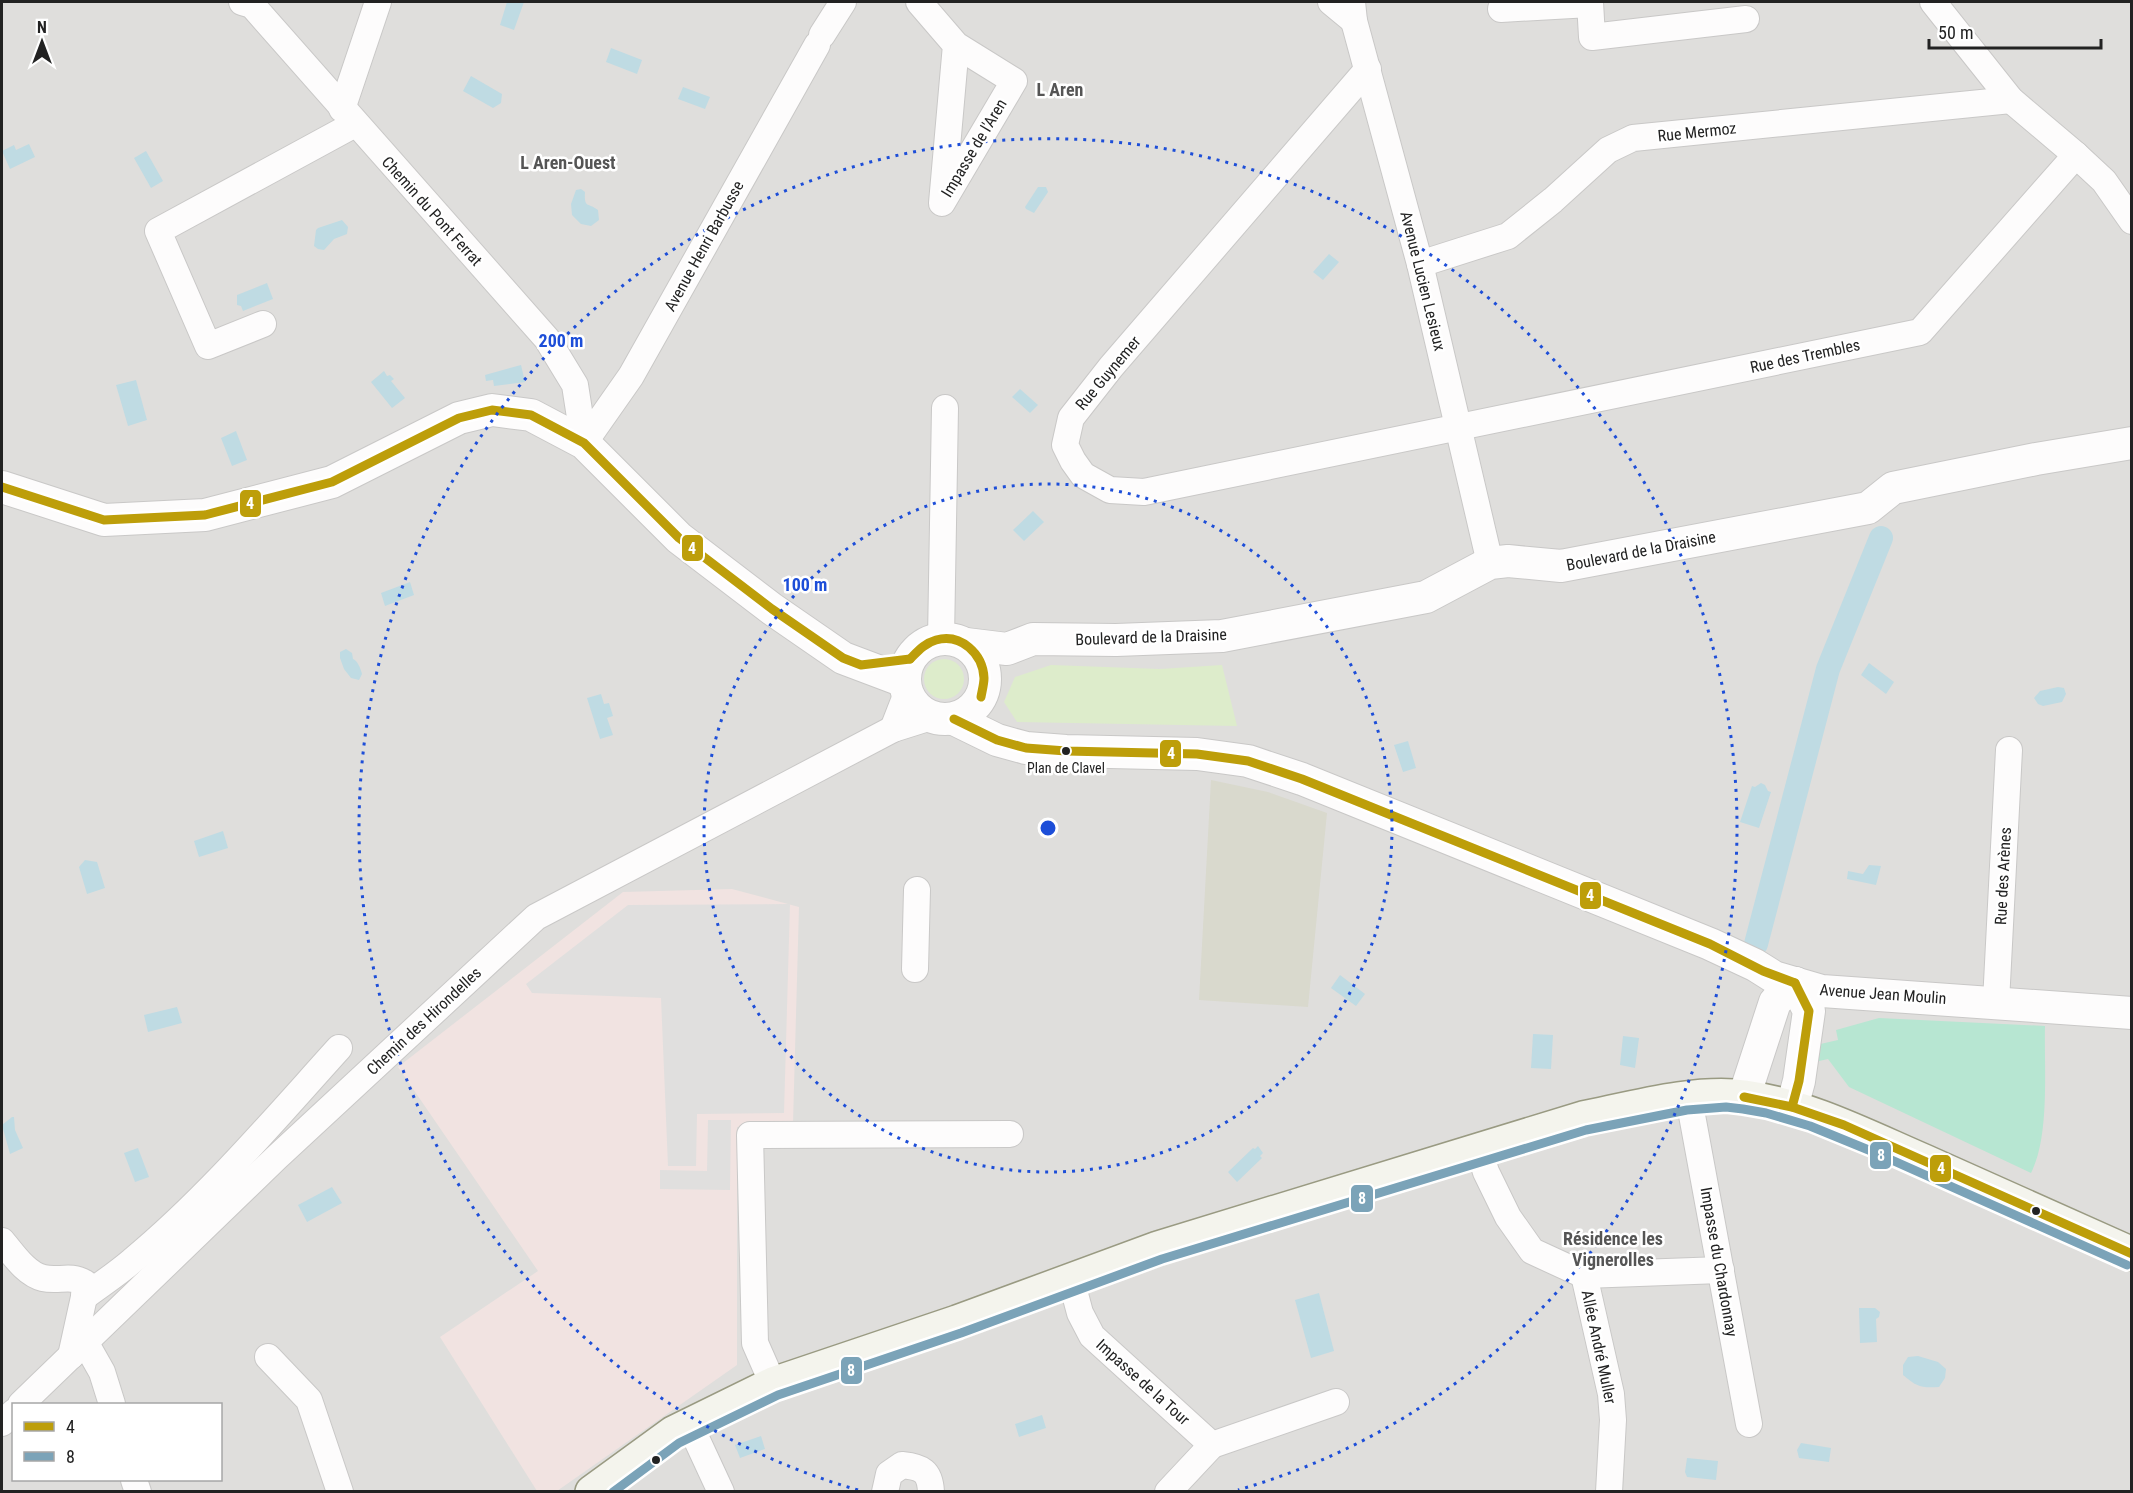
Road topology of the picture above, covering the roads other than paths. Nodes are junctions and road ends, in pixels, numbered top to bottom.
1 (242, 2) edge
2 (378, 2) edge
3 (843, 2) edge
4 (919, 2) edge
5 (1331, 2) edge
6 (1590, 3) edge
7 (1944, 6) edge
8 (1501, 9) dead end
9 (1353, 11) edge
10 (1746, 19) dead end
11 (956, 45) junction
12 (1368, 69) junction
13 (2011, 100) junction
14 (349, 116) junction
15 (2076, 155) junction
16 (2132, 221) edge
17 (1420, 264) junction
18 (263, 324) dead end
19 (945, 408) dead end
20 (1458, 428) junction
21 (584, 443) junction
22 (2132, 443) edge
23 (2, 488) edge
24 (1490, 563) junction
25 (953, 641) junction
26 (1007, 648) junction
27 (907, 678) junction
28 (983, 685) junction
29 (942, 718) junction
30 (893, 729) junction
31 (997, 740) junction
32 (2009, 750) dead end
33 (917, 890) dead end
34 (915, 969) dead end
35 (1795, 983) junction
36 (1996, 1002) junction
37 (2132, 1013) edge
38 (339, 1048) dead end
39 (1744, 1097) junction
40 (1689, 1099) junction
41 (1792, 1107) junction
42 (1010, 1134) dead end
43 (1479, 1150) junction
44 (2, 1241) edge
45 (2132, 1254) edge
46 (1721, 1270) junction
47 (1584, 1275) junction
48 (1071, 1279) junction
49 (84, 1297) junction
50 (78, 1349) junction
51 (268, 1357) dead end
52 (769, 1376) junction
53 (1336, 1402) dead end
54 (22, 1403) edge
55 (112, 1403) edge
56 (689, 1423) junction
57 (1749, 1424) dead end
58 (1212, 1445) junction
59 (340, 1491) edge
60 (567, 1491) edge
61 (592, 1491) edge
62 (721, 1491) edge
63 (883, 1491) edge
64 (931, 1491) edge
65 (1168, 1491) edge
66 (1609, 1491) edge

1 - 14 street, Chemin du Pont Ferrat
2 - 14 street
3 - 21 street, Avenue Henri Barbusse
4 - 11 street, Impasse de l'Aren
5 - 9 street
6 - 8 street
6 - 10 street
7 - 13 street
9 - 12 street, Avenue Lucien Lesieux
11 - 11 street, Impasse de l'Aren
12 - 17 street, Avenue Lucien Lesieux
12 - 20 street, Rue Guynemer
13 - 15 street
13 - 17 street, Rue Mermoz
14 - 18 street
14 - 21 street, Chemin du Pont Ferrat
15 - 16 street
15 - 20 street, Rue des Trembles
17 - 20 street, Avenue Lucien Lesieux
19 - 25 street
20 - 24 street, Avenue Lucien Lesieux
21 - 23 street
21 - 27 street
22 - 24 street, Boulevard de la Draisine
24 - 26 street, Boulevard de la Draisine
25 - 26 street, Boulevard de la Draisine
25 - 27 street
25 - 28 street
26 - 28 street
27 - 29 street
27 - 30 street
28 - 29 street
28 - 31 street
29 - 30 street, Chemin des Hirondelles
29 - 31 street, Avenue Jean Moulin
30 - 50 street, Chemin des Hirondelles
31 - 35 street, Avenue Jean Moulin
32 - 36 street, Rue des Arènes
33 - 34 street
35 - 36 street, Avenue Jean Moulin
35 - 39 street
35 - 41 street
36 - 37 street, Avenue Jean Moulin
38 - 49 street
39 - 40 main road
39 - 41 main road
40 - 43 main road
40 - 46 street, Impasse du Chardonnay
41 - 45 main road
42 - 52 street
43 - 47 street, Allée André Muller
43 - 48 main road
44 - 49 street
46 - 47 street, Allée André Muller
46 - 57 street, Impasse du Chardonnay
47 - 66 street, Allée André Muller
48 - 52 main road
48 - 58 street, Impasse de la Tour
49 - 50 street
50 - 54 street, Chemin des Hirondelles
50 - 55 street
51 - 59 street
52 - 56 main road
52 - 60 main road
53 - 58 street
56 - 61 main road
56 - 62 street
58 - 65 street
63 - 64 street

